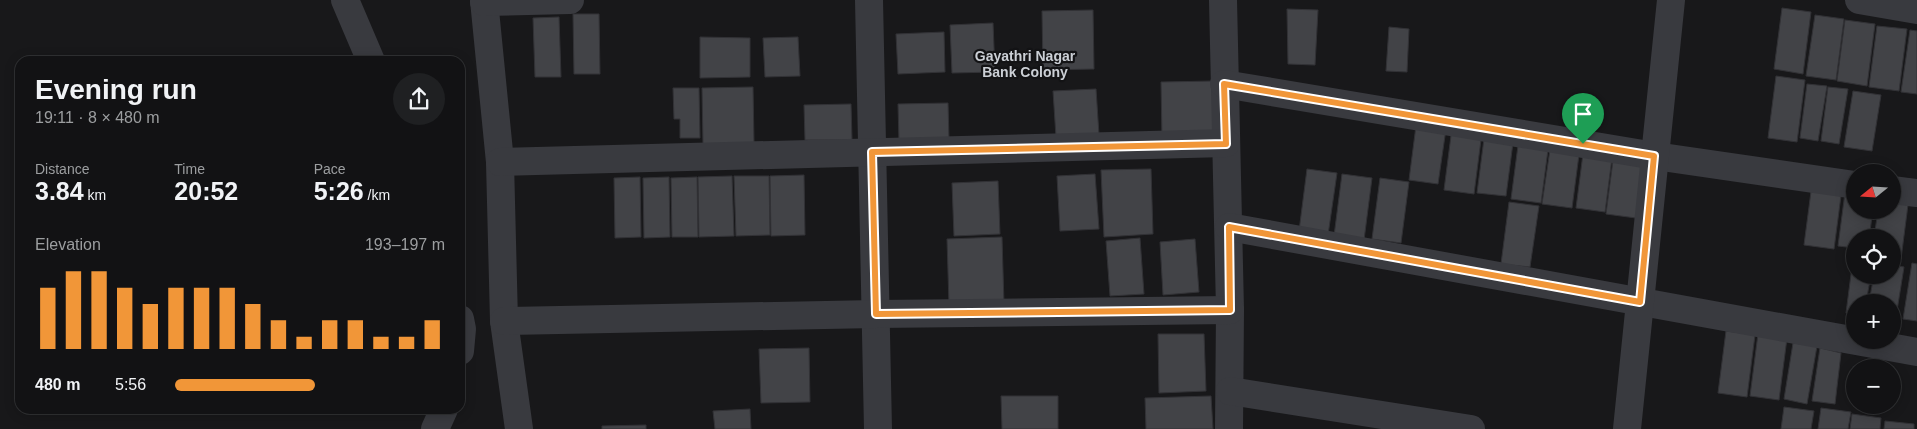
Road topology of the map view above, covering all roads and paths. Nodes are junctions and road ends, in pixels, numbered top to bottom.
1 (345, 0) edge
2 (570, 0) edge
3 (869, 0) edge
4 (1223, 0) edge
5 (1671, 0) edge
6 (1859, 0) edge
7 (484, 1) edge
8 (1917, 10) edge
9 (369, 56) edge
10 (1224, 84) junction
11 (1226, 144) junction
12 (872, 152) junction
13 (1654, 156) junction
14 (500, 162) junction
15 (1846, 183) edge
16 (1901, 191) edge
17 (1917, 193) edge
18 (1229, 227) junction
19 (1640, 302) junction
20 (1230, 310) junction
21 (876, 314) junction
22 (504, 321) junction
23 (1917, 352) edge
24 (1230, 391) junction
25 (442, 414) edge
26 (435, 429) edge
27 (519, 429) edge
28 (878, 429) edge
29 (1229, 429) edge
30 (1471, 429) edge
31 (1627, 429) edge

1 - 9 street
2 - 7 street
3 - 12 street
4 - 10 street
5 - 13 street
6 - 8 street
7 - 14 street
10 - 11 street
10 - 13 street
11 - 12 street
11 - 18 street
12 - 14 street
12 - 21 street
13 - 15 street
13 - 19 street
14 - 22 street
16 - 17 street
18 - 19 street
18 - 20 street
19 - 23 street
19 - 31 street
20 - 21 street
20 - 24 street
21 - 22 street
21 - 28 street
22 - 27 street
24 - 29 street
24 - 30 street
25 - 26 street

